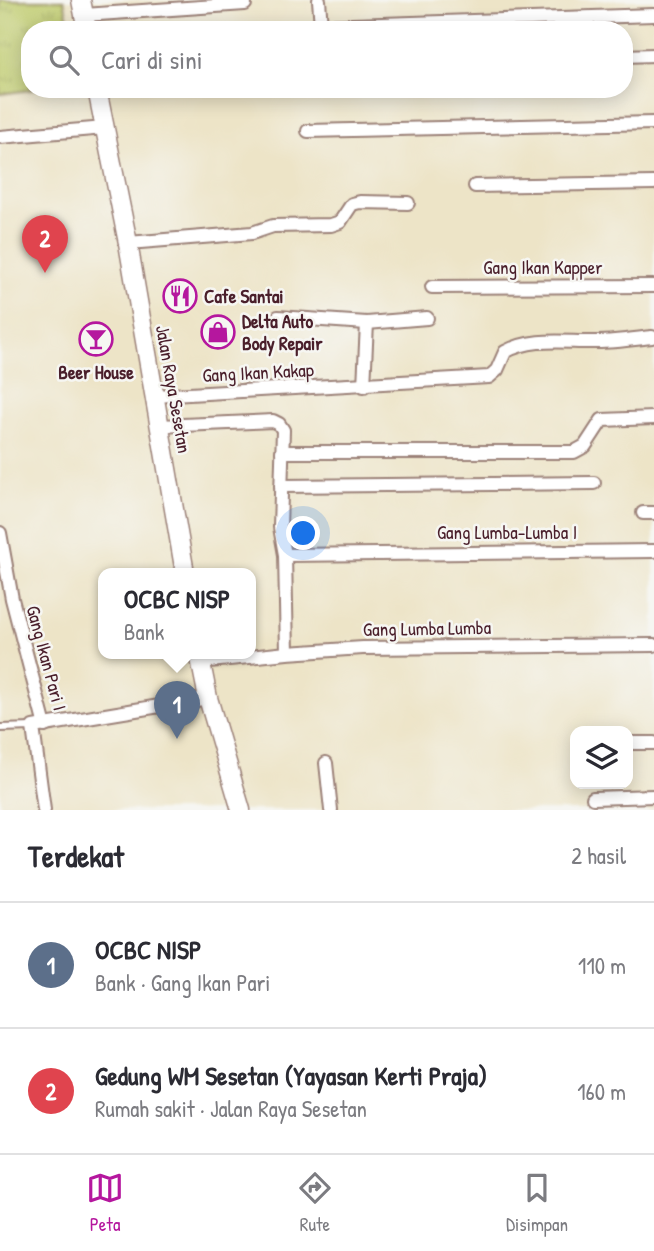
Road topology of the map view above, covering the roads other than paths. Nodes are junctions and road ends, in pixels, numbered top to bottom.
1 (319, 0) edge
2 (245, 4) dead end
3 (84, 15) edge
4 (654, 15) edge
5 (321, 21) edge
6 (472, 21) edge
7 (654, 55) edge
8 (633, 56) edge
9 (99, 98) edge
10 (654, 123) edge
11 (104, 128) junction
12 (308, 131) dead end
13 (0, 137) edge
14 (654, 183) edge
15 (475, 186) dead end
16 (408, 203) dead end
17 (128, 243) junction
18 (654, 286) edge
19 (432, 287) dead end
20 (278, 317) dead end
21 (427, 318) dead end
22 (367, 323) junction
23 (652, 337) dead end
24 (364, 386) junction
25 (154, 396) junction
26 (654, 418) edge
27 (159, 426) junction
28 (282, 452) junction
29 (594, 483) dead end
30 (281, 486) junction
31 (0, 533) edge
32 (654, 551) edge
33 (285, 555) junction
34 (184, 568) edge
35 (6, 600) edge
36 (654, 645) edge
37 (287, 653) junction
38 (256, 655) edge
39 (199, 659) edge
40 (208, 698) junction
41 (39, 727) junction
42 (0, 728) edge
43 (633, 743) edge
44 (654, 743) edge
45 (326, 763) dead end
46 (621, 790) edge
47 (654, 796) edge
48 (593, 798) dead end
49 (44, 810) edge
50 (241, 810) edge
51 (331, 810) edge

1 - 5 street
2 - 3 street
4 - 6 street
7 - 8 street
9 - 11 main road, Jalan Raya Sesetan
10 - 12 street
11 - 13 street
11 - 17 main road, Jalan Raya Sesetan
14 - 15 street
16 - 17 street
17 - 25 main road, Jalan Raya Sesetan
18 - 19 street, Gang Ikan Kapper
20 - 22 street
21 - 22 street
22 - 24 street
23 - 24 street, Gang Ikan Kakap
24 - 25 street, Gang Ikan Kakap
25 - 27 main road, Jalan Raya Sesetan
26 - 28 street
27 - 28 street
27 - 34 main road, Jalan Raya Sesetan
28 - 30 street
29 - 30 street
30 - 33 street
31 - 35 street, Gang Ikan Pari I
32 - 33 street, Gang Lumba-Lumba I
33 - 37 street
35 - 41 street, Gang Ikan Pari I
36 - 37 street, Gang Lumba Lumba
37 - 38 street, Gang Lumba Lumba
39 - 40 main road
40 - 41 street
40 - 50 main road
41 - 42 lane
41 - 49 street, Gang Ikan Pari I
43 - 44 street
45 - 51 street
46 - 47 street
46 - 48 street

